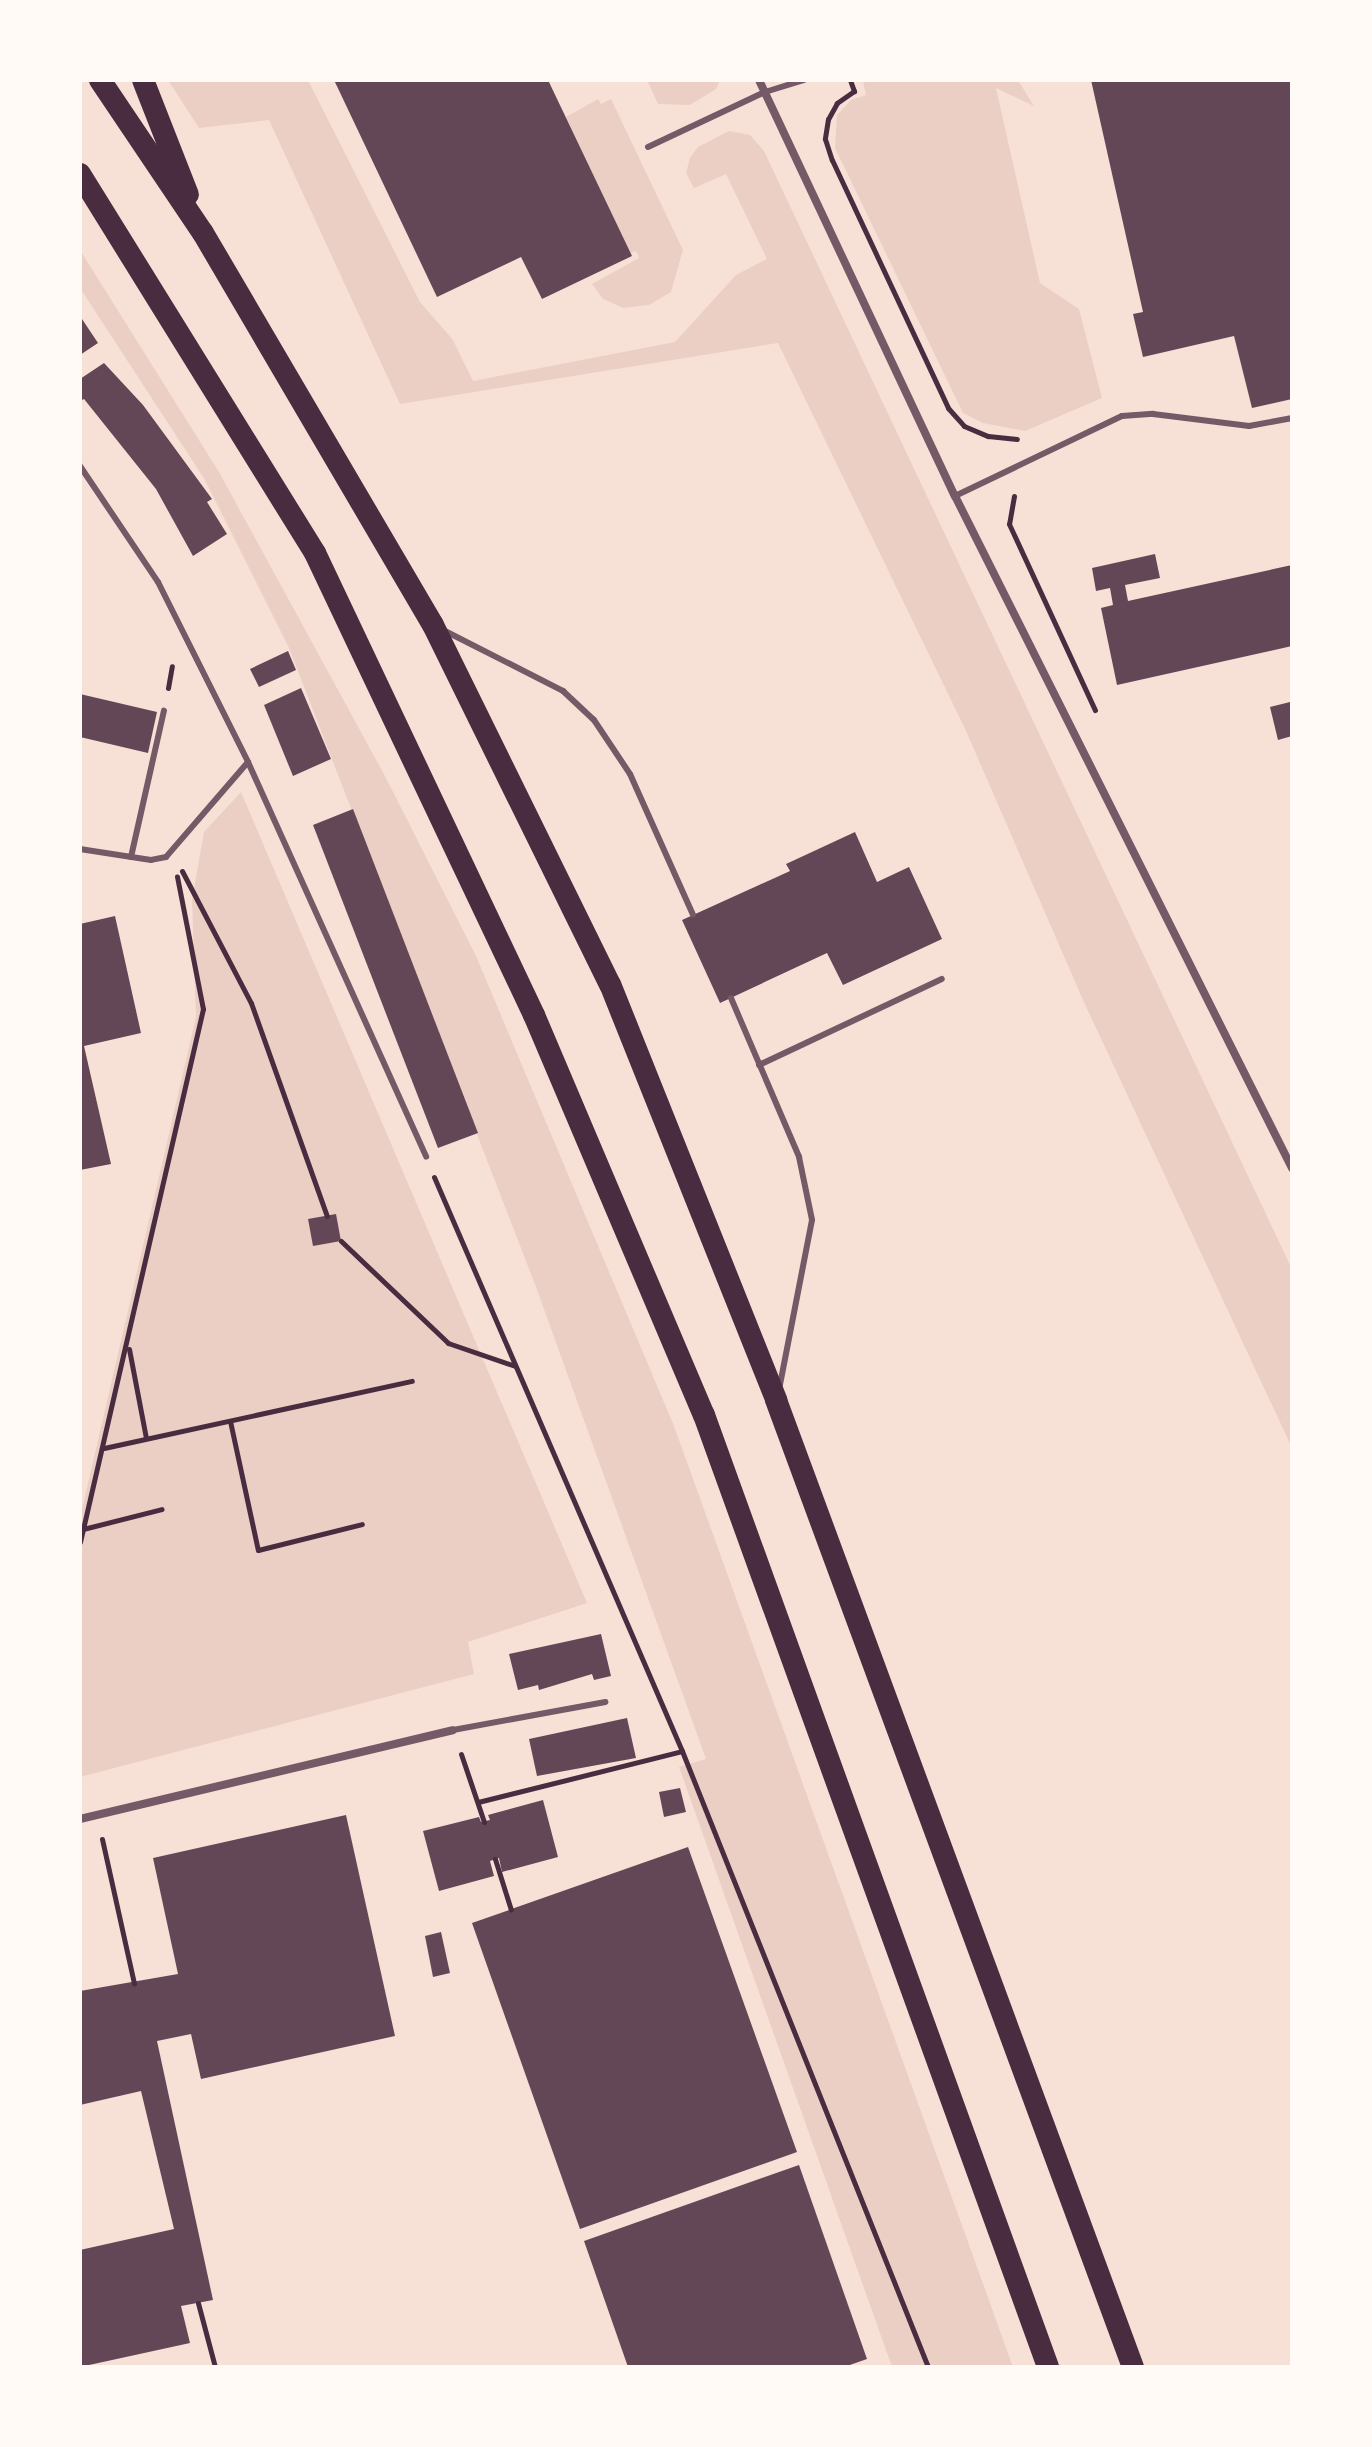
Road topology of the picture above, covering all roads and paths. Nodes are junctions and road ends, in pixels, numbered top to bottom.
1 (100, 80) edge
2 (143, 80) edge
3 (759, 80) edge
4 (804, 80) edge
5 (850, 80) edge
6 (765, 92) junction
7 (648, 147) dead end
8 (80, 174) edge
9 (203, 233) junction
10 (1292, 418) edge
11 (1025, 460) junction
12 (80, 466) edge
13 (955, 496) junction
14 (433, 625) junction
15 (164, 711) dead end
16 (1097, 715) dead end
17 (248, 762) junction
18 (80, 849) edge
19 (173, 853) junction
20 (131, 857) junction
21 (693, 915) dead end
22 (942, 979) dead end
23 (731, 998) dead end
24 (759, 1065) junction
25 (426, 1157) joint
26 (1292, 1168) edge
27 (327, 1216) dead end
28 (341, 1241) dead end
29 (128, 1345) junction
30 (517, 1367) junction
31 (412, 1381) dead end
32 (776, 1400) junction
33 (230, 1421) junction
34 (146, 1438) junction
35 (103, 1448) junction
36 (162, 1509) dead end
37 (362, 1524) dead end
38 (83, 1529) junction
39 (80, 1542) edge
40 (605, 1702) dead end
41 (453, 1730) junction
42 (682, 1751) junction
43 (478, 1802) junction
44 (97, 1817) junction
45 (80, 1819) edge
46 (484, 1822) dead end
47 (495, 1859) dead end
48 (511, 1910) dead end
49 (134, 1983) dead end
50 (198, 2303) dead end
51 (215, 2367) edge
52 (928, 2367) edge
53 (1048, 2367) edge
54 (1133, 2367) edge

1 - 9 highway
2 - 9 highway
3 - 6 street
4 - 6 lane
5 - 11 path
6 - 7 lane
6 - 13 street
8 - 53 highway
9 - 14 highway
10 - 11 lane
11 - 13 lane
11 - 16 path
12 - 17 lane
13 - 26 street
14 - 21 lane
14 - 32 highway
15 - 20 lane
17 - 19 lane
17 - 25 lane
18 - 20 lane
19 - 20 lane
19 - 27 path
19 - 29 path
22 - 24 lane
23 - 24 lane
24 - 32 lane
25 - 30 path
28 - 30 path
29 - 34 path
29 - 35 path
30 - 42 path
31 - 33 path
32 - 54 highway
33 - 34 path
33 - 37 path
34 - 35 path
35 - 38 path
36 - 38 path
38 - 39 path
40 - 41 lane
41 - 43 path
41 - 44 street
42 - 43 path
42 - 52 path
43 - 46 path
44 - 45 street
44 - 49 path
47 - 48 path
50 - 51 path

